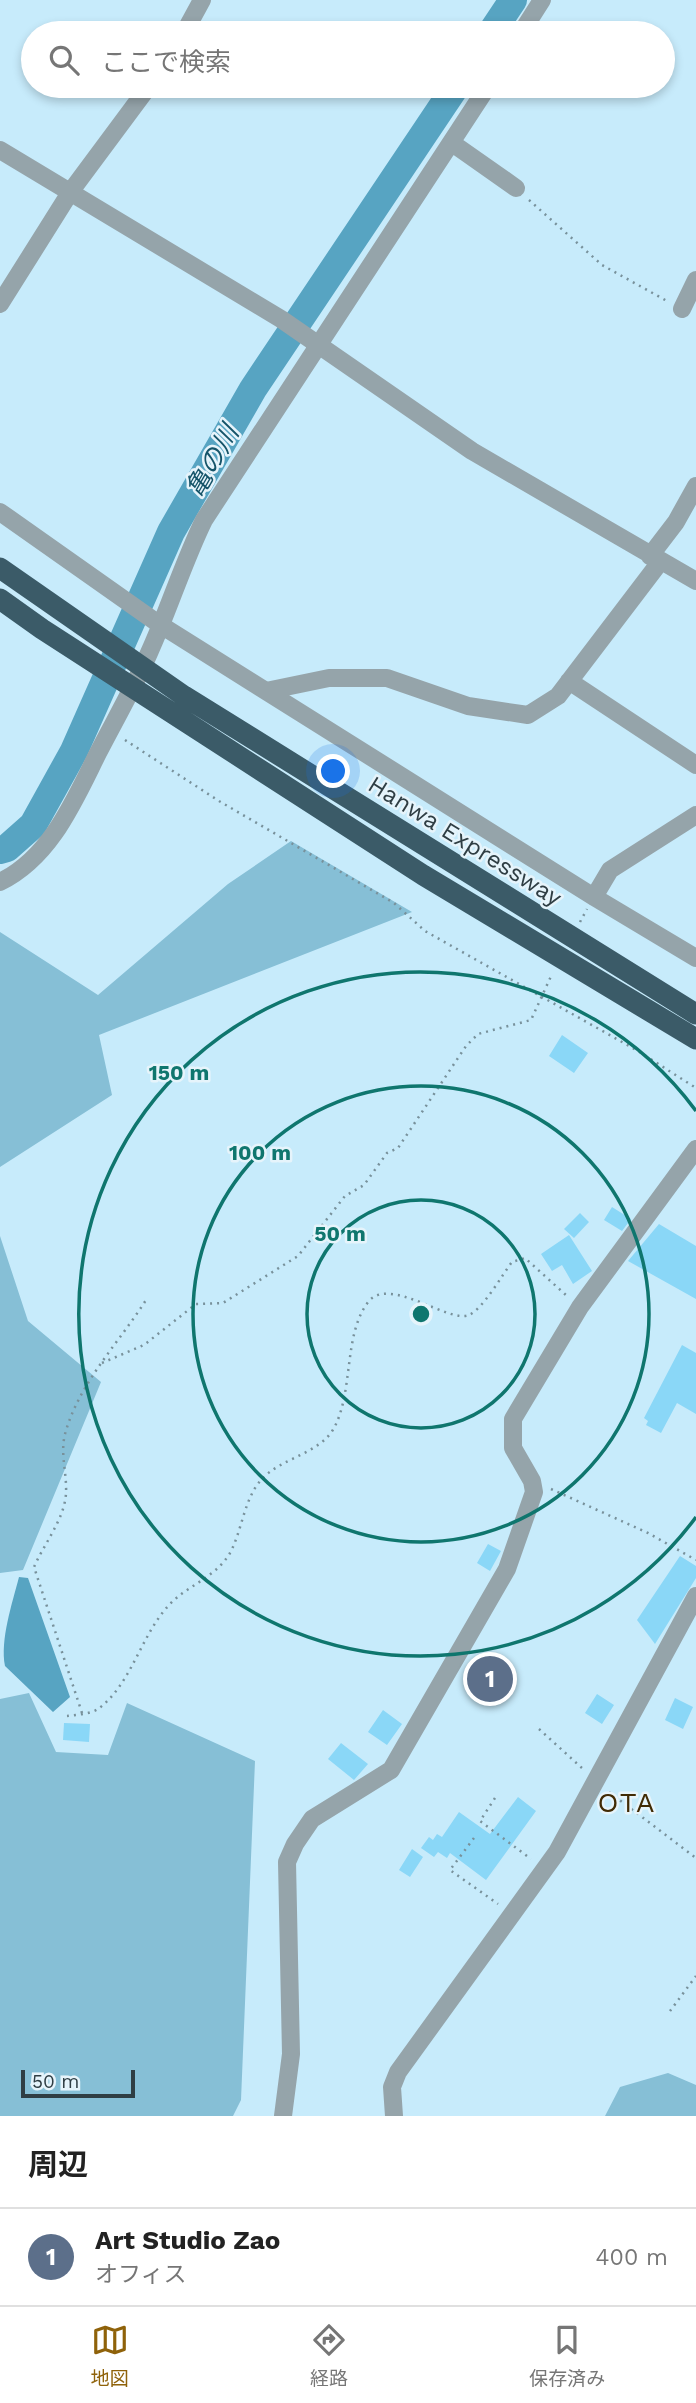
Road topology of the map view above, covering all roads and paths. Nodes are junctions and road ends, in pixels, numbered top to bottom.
1 (202, 0) edge
2 (542, 0) edge
3 (193, 21) edge
4 (529, 21) edge
5 (140, 98) edge
6 (480, 98) edge
7 (452, 143) junction
8 (0, 150) edge
9 (516, 188) joint
10 (71, 191) junction
11 (696, 280) edge
12 (0, 304) edge
13 (682, 309) joint
14 (320, 345) junction
15 (696, 486) edge
16 (0, 512) edge
17 (655, 559) junction
18 (0, 568) edge
19 (696, 581) edge
20 (0, 599) edge
21 (158, 623) junction
22 (569, 681) junction
23 (266, 691) junction
24 (109, 732) junction
25 (696, 765) edge
26 (696, 815) edge
27 (0, 882) edge
28 (594, 897) junction
29 (576, 930) dead end
30 (696, 958) edge
31 (558, 963) dead end
32 (540, 996) junction
33 (696, 1014) edge
34 (696, 1039) edge
35 (696, 1088) edge
36 (696, 1149) edge
37 (146, 1300) dead end
38 (580, 1307) junction
39 (102, 1363) junction
40 (532, 1481) junction
41 (696, 1560) edge
42 (696, 1596) edge
43 (82, 1713) junction
44 (67, 1716) dead end
45 (539, 1728) dead end
46 (595, 1781) junction
47 (495, 1798) dead end
48 (474, 1838) dead end
49 (696, 1858) edge
50 (545, 1869) junction
51 (512, 1914) junction
52 (696, 1976) edge
53 (670, 2011) dead end
54 (283, 2116) edge
55 (394, 2116) edge

1 - 3 street
2 - 4 street
5 - 10 street
6 - 7 street
7 - 9 street
7 - 14 street
8 - 10 street
9 - 13 path
10 - 12 street
10 - 14 street
11 - 13 street
14 - 17 street
14 - 21 street
15 - 17 street
16 - 21 street
17 - 19 street
17 - 22 street
18 - 33 highway, Hanwa Expressway
20 - 34 highway, Hanwa Expressway
21 - 23 street
21 - 24 street
22 - 23 street
22 - 25 street
23 - 28 street
24 - 27 street
24 - 32 path
26 - 28 street
28 - 29 path
28 - 30 street
31 - 32 path
32 - 35 path
32 - 39 path
36 - 38 street
37 - 39 path
38 - 40 street
38 - 43 path
39 - 43 path
40 - 41 path
40 - 54 street
42 - 46 street
43 - 44 path
45 - 46 path
46 - 49 path
46 - 50 street
47 - 50 path
48 - 51 path
50 - 51 street
51 - 55 street
52 - 53 path

